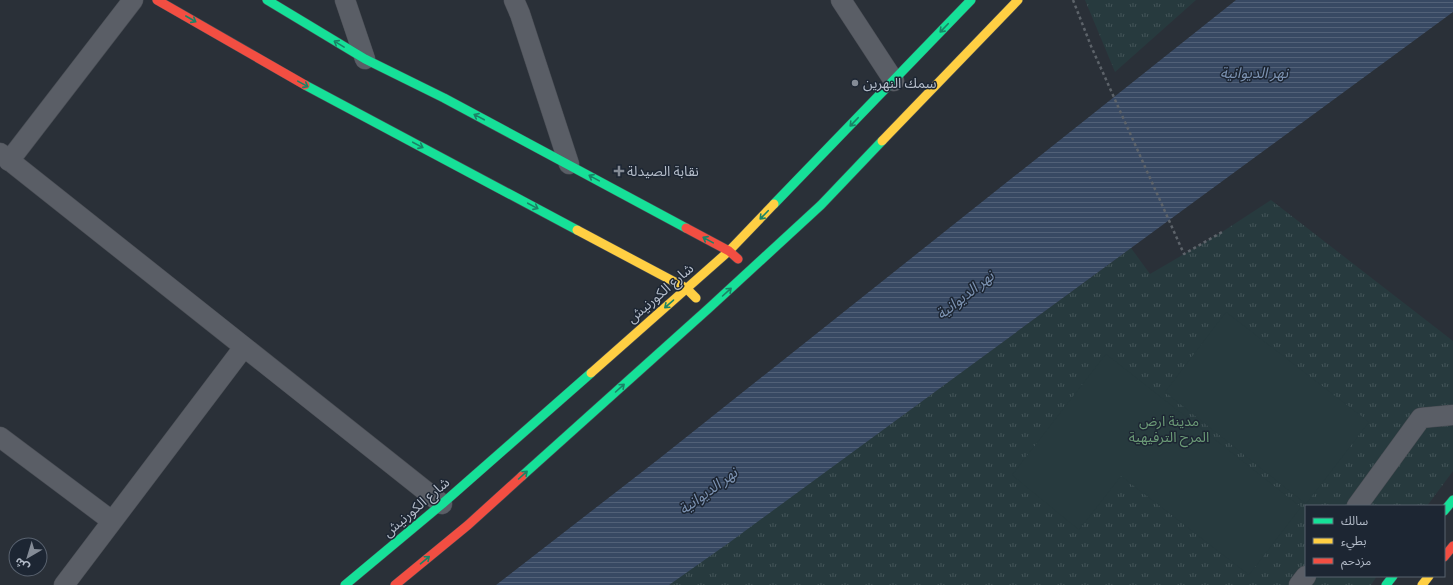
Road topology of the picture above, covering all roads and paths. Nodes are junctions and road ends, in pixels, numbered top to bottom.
1 (133, 0) edge
2 (157, 0) edge
3 (267, 0) edge
4 (344, 0) edge
5 (514, 0) edge
6 (841, 0) edge
7 (971, 0) edge
8 (1018, 0) edge
9 (1073, 0) edge
10 (364, 59) junction
11 (894, 81) junction
12 (5, 157) edge
13 (568, 164) junction
14 (1222, 232) dead end
15 (729, 251) junction
16 (752, 269) junction
17 (686, 288) junction
18 (708, 309) junction
19 (244, 347) junction
20 (1453, 415) edge
21 (0, 437) edge
22 (1453, 500) edge
23 (442, 504) junction
24 (1358, 505) edge
25 (1445, 510) edge
26 (112, 521) junction
27 (1453, 546) edge
28 (1445, 556) edge
29 (1305, 577) edge
30 (1392, 577) edge
31 (1428, 577) edge
32 (64, 585) edge
33 (345, 585) edge
34 (395, 585) edge
35 (1299, 585) edge
36 (1386, 585) edge
37 (1422, 585) edge

1 - 12 street
2 -> 17 main road
10 -> 3 main road
4 - 10 street
5 - 13 street
6 - 11 street
7 -> 11 main road, شارع الكورنيش
8 - 16 main road
9 - 14 path
13 -> 10 main road
11 -> 15 main road, شارع الكورنيش
12 - 19 street
15 -> 13 main road
15 - 16 main road
15 - 17 main road, شارع الكورنيش
18 -> 16 main road
17 - 18 main road
17 -> 23 main road, شارع الكورنيش
34 -> 18 main road
19 - 23 street
19 - 26 street
20 - 24 street
21 - 26 street
22 - 25 main road
23 - 33 main road, شارع الكورنيش
26 - 32 street
27 - 28 main road
29 - 35 street
30 - 36 main road
31 - 37 main road

